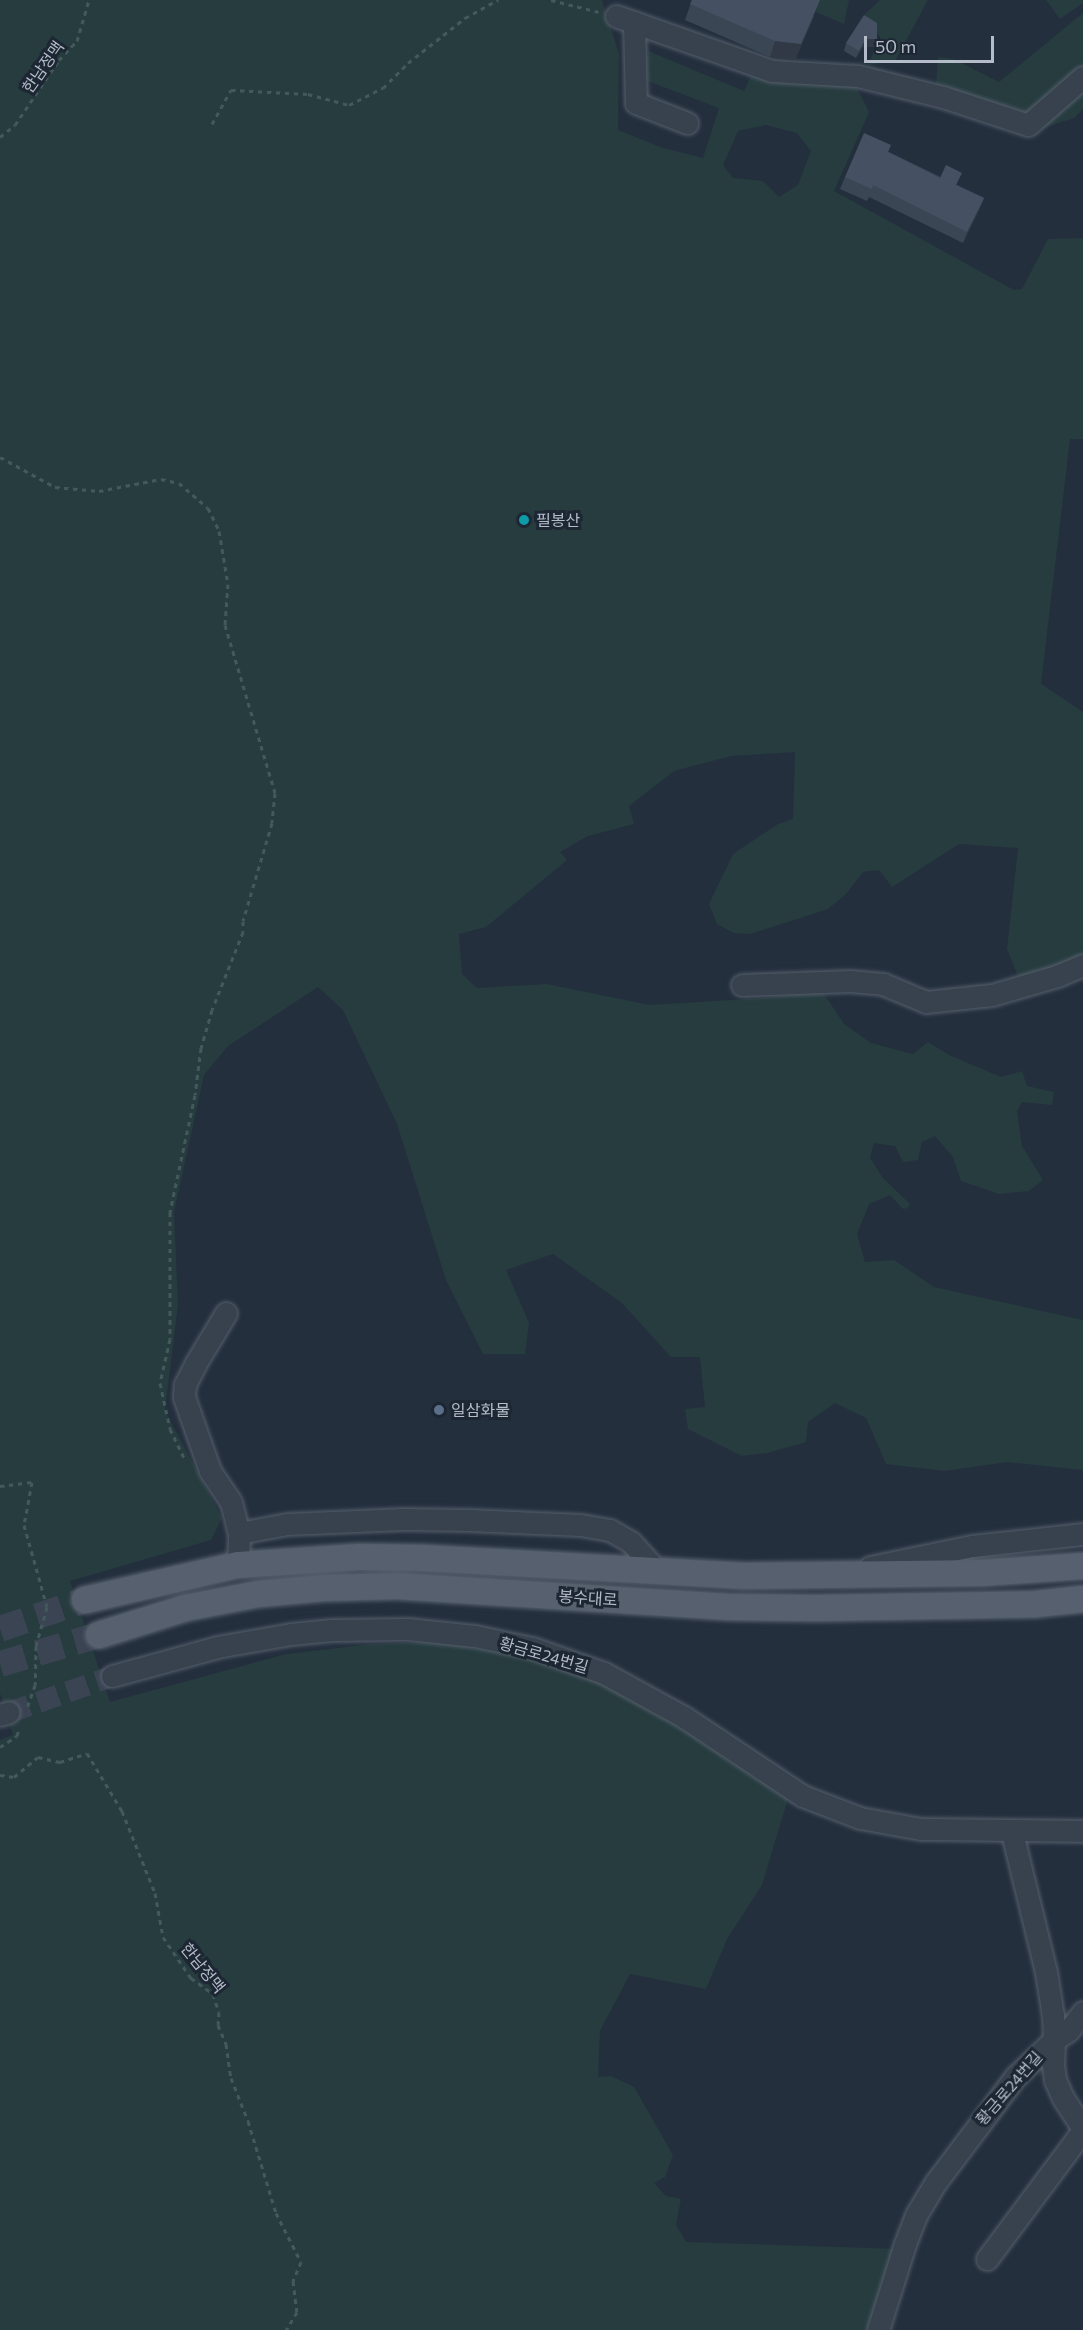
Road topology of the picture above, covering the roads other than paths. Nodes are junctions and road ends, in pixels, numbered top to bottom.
1 (1083, 77) edge
2 (687, 123) dead end
3 (1083, 965) edge
4 (742, 985) dead end
5 (226, 1313) dead end
6 (239, 1533) junction
7 (1083, 1534) edge
8 (238, 1565) junction
9 (1083, 1566) edge
10 (657, 1571) junction
11 (830, 1576) junction
12 (1083, 1599) edge
13 (85, 1600) tunnel mouth
14 (99, 1635) tunnel mouth
15 (112, 1676) tunnel mouth
16 (1083, 1831) edge
17 (1012, 1832) junction
18 (1083, 2012) edge
19 (1054, 2040) junction
20 (1083, 2130) edge
21 (987, 2259) dead end
22 (878, 2330) edge

1 - 2 street
3 - 4 street
5 - 6 street
6 - 8 street
6 - 10 street
7 - 11 street
8 - 10 main road, 봉수대로
8 - 13 main road, 봉수대로
9 - 11 main road, 봉수대로
10 - 11 main road, 봉수대로
12 - 14 main road, 봉수대로
15 - 17 street, 황금로24번길
16 - 17 street, 황금로24번길
17 - 19 street, 황금로24번길
18 - 19 street
19 - 20 street
19 - 22 street, 황금로24번길
20 - 21 street

